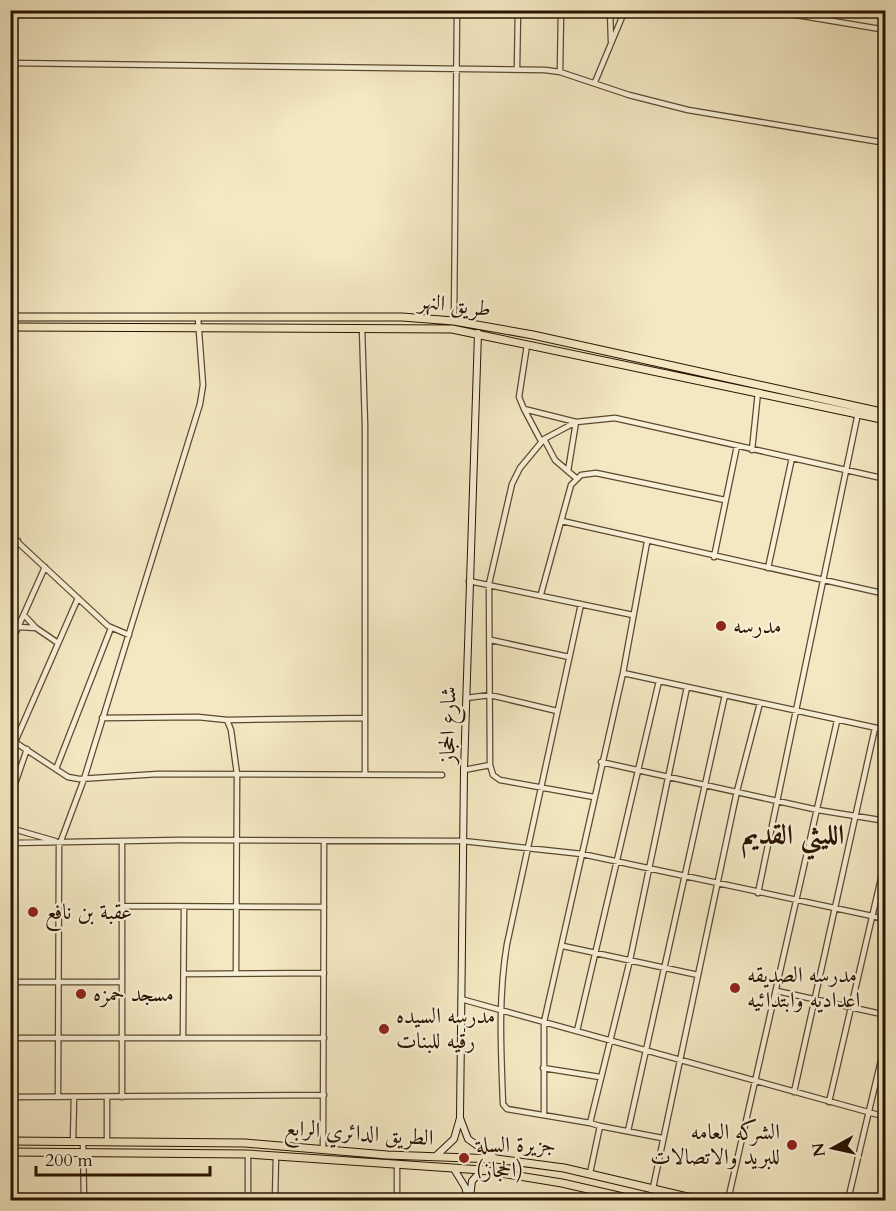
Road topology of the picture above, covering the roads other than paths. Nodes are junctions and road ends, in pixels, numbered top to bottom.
1 (457, 10) edge
2 (518, 10) edge
3 (561, 10) edge
4 (610, 10) edge
5 (625, 10) edge
6 (767, 10) edge
7 (781, 12) edge
8 (885, 30) edge
9 (611, 44) junction
10 (10, 63) edge
11 (517, 68) junction
12 (457, 69) junction
13 (560, 72) junction
14 (595, 82) junction
15 (885, 143) edge
16 (10, 317) edge
17 (198, 318) junction
18 (454, 321) junction
19 (10, 327) edge
20 (362, 327) junction
21 (199, 328) junction
22 (478, 333) junction
23 (526, 345) junction
24 (758, 392) junction
25 (524, 410) junction
26 (858, 413) junction
27 (885, 413) edge
28 (885, 420) edge
29 (576, 422) junction
30 (543, 440) junction
31 (737, 446) junction
32 (752, 450) junction
33 (792, 458) junction
34 (848, 470) junction
35 (568, 471) junction
36 (576, 478) junction
37 (885, 479) edge
38 (725, 500) junction
39 (562, 521) junction
40 (10, 535) edge
41 (18, 542) junction
42 (648, 542) junction
43 (10, 553) edge
44 (714, 557) junction
45 (885, 565) edge
46 (45, 567) junction
47 (768, 568) junction
48 (469, 581) junction
49 (824, 581) junction
50 (489, 584) junction
51 (883, 593) edge
52 (541, 594) junction
53 (78, 598) junction
54 (581, 604) junction
55 (24, 615) junction
56 (633, 615) junction
57 (19, 627) junction
58 (36, 628) junction
59 (111, 628) junction
60 (129, 634) junction
61 (491, 640) junction
62 (58, 643) junction
63 (10, 645) edge
64 (569, 657) junction
65 (623, 673) junction
66 (659, 681) junction
67 (687, 687) junction
68 (490, 694) junction
69 (725, 695) junction
70 (466, 698) junction
71 (760, 703) junction
72 (557, 711) junction
73 (796, 711) junction
74 (102, 718) junction
75 (364, 718) junction
76 (227, 720) junction
77 (837, 721) junction
78 (875, 728) junction
79 (885, 730) edge
80 (13, 740) edge
81 (27, 749) junction
82 (601, 762) junction
83 (490, 765) junction
84 (56, 769) junction
85 (464, 770) junction
86 (638, 770) junction
87 (237, 774) junction
88 (364, 774) junction
89 (442, 774) dead end
90 (668, 777) junction
91 (84, 779) junction
92 (704, 785) junction
93 (541, 788) junction
94 (737, 791) junction
95 (10, 798) edge
96 (594, 798) junction
97 (777, 800) junction
98 (818, 810) junction
99 (856, 817) junction
100 (885, 821) edge
101 (10, 828) edge
102 (236, 841) junction
103 (463, 841) junction
104 (122, 842) junction
105 (324, 842) junction
106 (10, 843) edge
107 (61, 843) junction
108 (527, 848) junction
109 (582, 854) junction
110 (885, 857) edge
111 (618, 861) junction
112 (648, 869) junction
113 (685, 876) junction
114 (718, 884) junction
115 (758, 892) junction
116 (797, 900) junction
117 (122, 906) junction
118 (235, 906) junction
119 (184, 907) junction
120 (324, 907) junction
121 (835, 909) junction
122 (873, 916) junction
123 (885, 919) edge
124 (562, 946) junction
125 (596, 953) junction
126 (630, 960) junction
127 (664, 967) junction
128 (236, 973) junction
129 (184, 974) junction
130 (324, 974) junction
131 (698, 975) junction
132 (10, 982) edge
133 (58, 982) junction
134 (122, 982) junction
135 (777, 991) junction
136 (461, 999) junction
137 (814, 1000) junction
138 (852, 1007) junction
139 (502, 1011) junction
140 (885, 1015) edge
141 (544, 1022) junction
142 (577, 1030) junction
143 (122, 1037) junction
144 (183, 1037) junction
145 (10, 1038) edge
146 (58, 1038) junction
147 (324, 1038) junction
148 (885, 1039) edge
149 (610, 1040) junction
150 (646, 1050) junction
151 (680, 1060) junction
152 (543, 1068) junction
153 (600, 1077) junction
154 (755, 1080) junction
155 (794, 1092) junction
156 (324, 1095) junction
157 (10, 1097) edge
158 (58, 1097) junction
159 (74, 1097) junction
160 (107, 1097) junction
161 (122, 1097) junction
162 (829, 1102) junction
163 (868, 1113) junction
164 (544, 1115) junction
165 (885, 1117) edge
166 (460, 1118) junction
167 (590, 1123) junction
168 (600, 1126) junction
169 (628, 1131) junction
170 (662, 1138) junction
171 (10, 1142) edge
172 (73, 1142) junction
173 (83, 1142) junction
174 (107, 1142) junction
175 (323, 1149) junction
176 (10, 1152) edge
177 (83, 1152) junction
178 (248, 1154) junction
179 (436, 1155) junction
180 (276, 1156) junction
181 (496, 1159) junction
182 (397, 1164) junction
183 (454, 1169) junction
184 (482, 1170) junction
185 (590, 1173) junction
186 (653, 1188) junction
187 (84, 1200) edge
188 (248, 1200) edge
189 (275, 1200) edge
190 (397, 1200) edge
191 (470, 1200) edge
192 (636, 1200) edge
193 (700, 1200) edge
194 (728, 1200) edge
195 (848, 1200) edge

1 - 12 street
2 - 11 street
3 - 13 street
4 - 9 street
5 - 9 street
6 - 7 street
7 - 8 street
9 - 14 street
10 - 12 street
11 - 12 street
11 - 13 street
12 - 18 street
13 - 14 street
14 - 15 street
16 - 17 main road, طريق النهر
17 - 18 main road, طريق النهر
17 - 21 street
18 - 27 main road, طريق النهر
19 - 21 main road, طريق النهر
20 - 21 main road, طريق النهر
20 - 22 main road, طريق النهر
20 - 75 street
21 - 60 street
22 - 23 main road, طريق النهر
22 - 48 main road, شارع الحجاز
23 - 24 main road, طريق النهر
23 - 25 street
24 - 26 main road, طريق النهر
24 - 32 street
25 - 29 street
25 - 30 street
26 - 28 main road, طريق النهر
26 - 34 street
29 - 30 street
29 - 31 street
29 - 35 street
30 - 35 street
30 - 50 street
31 - 32 street
31 - 38 street
32 - 33 street
33 - 34 street
33 - 47 street
34 - 37 street
34 - 49 street
35 - 36 street
36 - 38 street
36 - 39 street
38 - 44 street
39 - 42 street
39 - 52 street
40 - 41 street
41 - 43 street
41 - 46 street
42 - 44 street
42 - 56 street
44 - 47 street
45 - 51 street
46 - 53 street
46 - 55 street
47 - 49 street
48 - 50 street
48 - 70 main road, شارع الحجاز
49 - 51 street
49 - 73 street
50 - 52 street
50 - 61 street
52 - 54 street
53 - 59 street
53 - 62 street
54 - 56 street
54 - 64 street
55 - 57 street
55 - 58 street
56 - 65 street
57 - 58 street
57 - 63 street
58 - 62 street
59 - 60 street
59 - 84 street
60 - 74 street
61 - 64 street
61 - 68 street
62 - 80 street
64 - 72 street
65 - 66 street
65 - 82 street
66 - 67 street
66 - 86 street
67 - 69 street
67 - 90 street
68 - 70 street
68 - 72 street
68 - 83 street
69 - 71 street
69 - 92 street
70 - 85 main road, شارع الحجاز
71 - 73 street
71 - 94 street
72 - 93 street
73 - 77 street
73 - 97 street
74 - 76 street
74 - 91 street
75 - 76 street
75 - 88 street
76 - 87 street
77 - 78 street
77 - 98 street
78 - 79 street
78 - 99 street
80 - 81 street
81 - 84 street
81 - 95 street
82 - 86 street
82 - 96 street
83 - 85 street
83 - 93 street
84 - 91 street
85 - 103 main road, شارع الحجاز
86 - 90 street
86 - 111 street
87 - 88 street
87 - 91 street
87 - 102 street
88 - 89 street
90 - 92 street
90 - 112 street
91 - 107 street
92 - 94 street
92 - 113 street
93 - 96 street
93 - 108 street
94 - 97 street
94 - 114 street
96 - 109 street
97 - 98 street
97 - 115 street
98 - 99 street
98 - 116 street
99 - 100 street
99 - 121 street
101 - 107 street
102 - 104 street
102 - 105 street
102 - 118 street
103 - 105 street
103 - 108 street
103 - 136 main road, شارع الحجاز
104 - 107 street
104 - 117 street
105 - 120 street
106 - 107 street
107 - 133 street
108 - 109 street
108 - 139 street
109 - 111 street
109 - 124 street
110 - 122 street
111 - 112 street
111 - 125 street
112 - 113 street
112 - 126 street
113 - 114 street
113 - 127 street
114 - 115 street
114 - 131 street
115 - 116 street
116 - 121 street
116 - 135 street
117 - 119 street
117 - 134 street
118 - 119 street
118 - 120 street
118 - 128 street
119 - 129 street
120 - 130 street
121 - 122 street
121 - 137 street
122 - 123 street
122 - 138 street
124 - 125 street
124 - 141 street
125 - 126 street
125 - 142 street
126 - 127 street
126 - 149 street
127 - 131 street
127 - 150 street
128 - 129 street
128 - 130 street
129 - 144 street
130 - 147 street
131 - 151 street
132 - 133 street
133 - 134 street
133 - 146 street
134 - 143 street
135 - 137 street
135 - 154 street
136 - 139 street
136 - 166 main road, شارع الحجاز
137 - 138 street
137 - 155 street
138 - 140 street
138 - 162 street
139 - 141 street
139 - 164 street
141 - 142 street
141 - 152 street
142 - 149 street
143 - 144 street
143 - 146 street
143 - 161 street
144 - 147 street
145 - 146 street
146 - 158 street
147 - 156 street
148 - 163 street
149 - 150 street
149 - 153 street
150 - 151 street
150 - 169 street
151 - 154 street
151 - 170 street
152 - 153 street
152 - 164 street
153 - 167 street
154 - 155 street
154 - 194 street
155 - 162 street
156 - 161 street
156 - 175 street
157 - 158 street
158 - 159 street
159 - 160 street
159 - 172 street
160 - 161 street
160 - 174 street
162 - 163 street
163 - 165 street
163 - 195 street
164 - 167 street
166 - 179 main road, شارع الحجاز
166 - 181 main road
167 - 168 street
168 - 169 street
168 - 185 street
169 - 170 street
170 - 186 street
171 - 172 main road, الطريق الدائري الرابع
172 - 173 main road, الطريق الدائري الرابع
173 - 174 main road, الطريق الدائري الرابع
173 - 177 street
174 - 175 main road, الطريق الدائري الرابع
175 - 179 main road, الطريق الدائري الرابع
176 - 177 main road, الطريق الدائري الرابع
177 - 178 main road, الطريق الدائري الرابع
177 - 187 street
178 - 180 main road, الطريق الدائري الرابع
178 - 188 street
179 - 181 main road, الطريق الدائري الرابع
180 - 182 main road, الطريق الدائري الرابع
180 - 189 street
181 - 185 main road, الطريق الدائري الرابع
182 - 183 main road, الطريق الدائري الرابع
182 - 190 street
183 - 184 main road, الطريق الدائري الرابع
183 - 191 main road
184 - 191 main road
184 - 192 main road, الطريق الدائري الرابع
185 - 186 main road, الطريق الدائري الرابع
186 - 193 main road, الطريق الدائري الرابع

